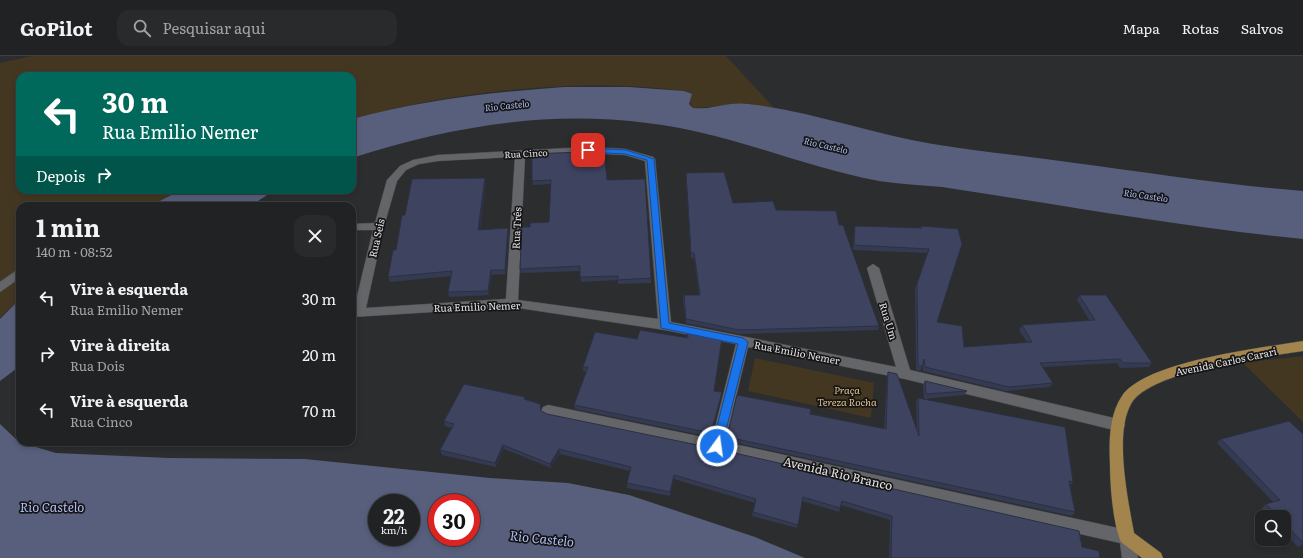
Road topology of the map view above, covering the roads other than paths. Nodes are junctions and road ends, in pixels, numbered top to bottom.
1 (520, 153) junction
2 (403, 168) joint
3 (379, 226) junction
4 (356, 227) edge
5 (873, 268) dead end
6 (16, 275) edge
7 (0, 288) edge
8 (512, 303) junction
9 (356, 312) edge
10 (665, 325) junction
11 (743, 342) junction
12 (1303, 346) edge
13 (906, 374) junction
14 (548, 411) dead end
15 (1118, 425) junction
16 (717, 446) junction
17 (1127, 537) junction
18 (1130, 558) edge
19 (1155, 558) edge

1 - 2 street, Rua Cinco
1 - 8 street, Rua Três
1 - 10 street, Rua Cinco
2 - 3 street, Rua Seis
3 - 4 street
3 - 9 street, Rua Seis
5 - 13 street, Rua Um
6 - 7 street
8 - 9 street, Rua Emilio Nemer
8 - 10 street, Rua Emilio Nemer
10 - 11 street, Rua Emilio Nemer
11 - 13 street, Rua Emilio Nemer
11 - 16 street
12 - 15 main road, Avenida Carlos Carari
13 - 15 street, Rua Emilio Nemer
14 - 16 street, Avenida Rio Branco
15 - 17 main road, Avenida Carlos Carari
16 - 17 street, Avenida Rio Branco
17 - 18 street, Avenida Carlos Carari
17 - 19 main road

